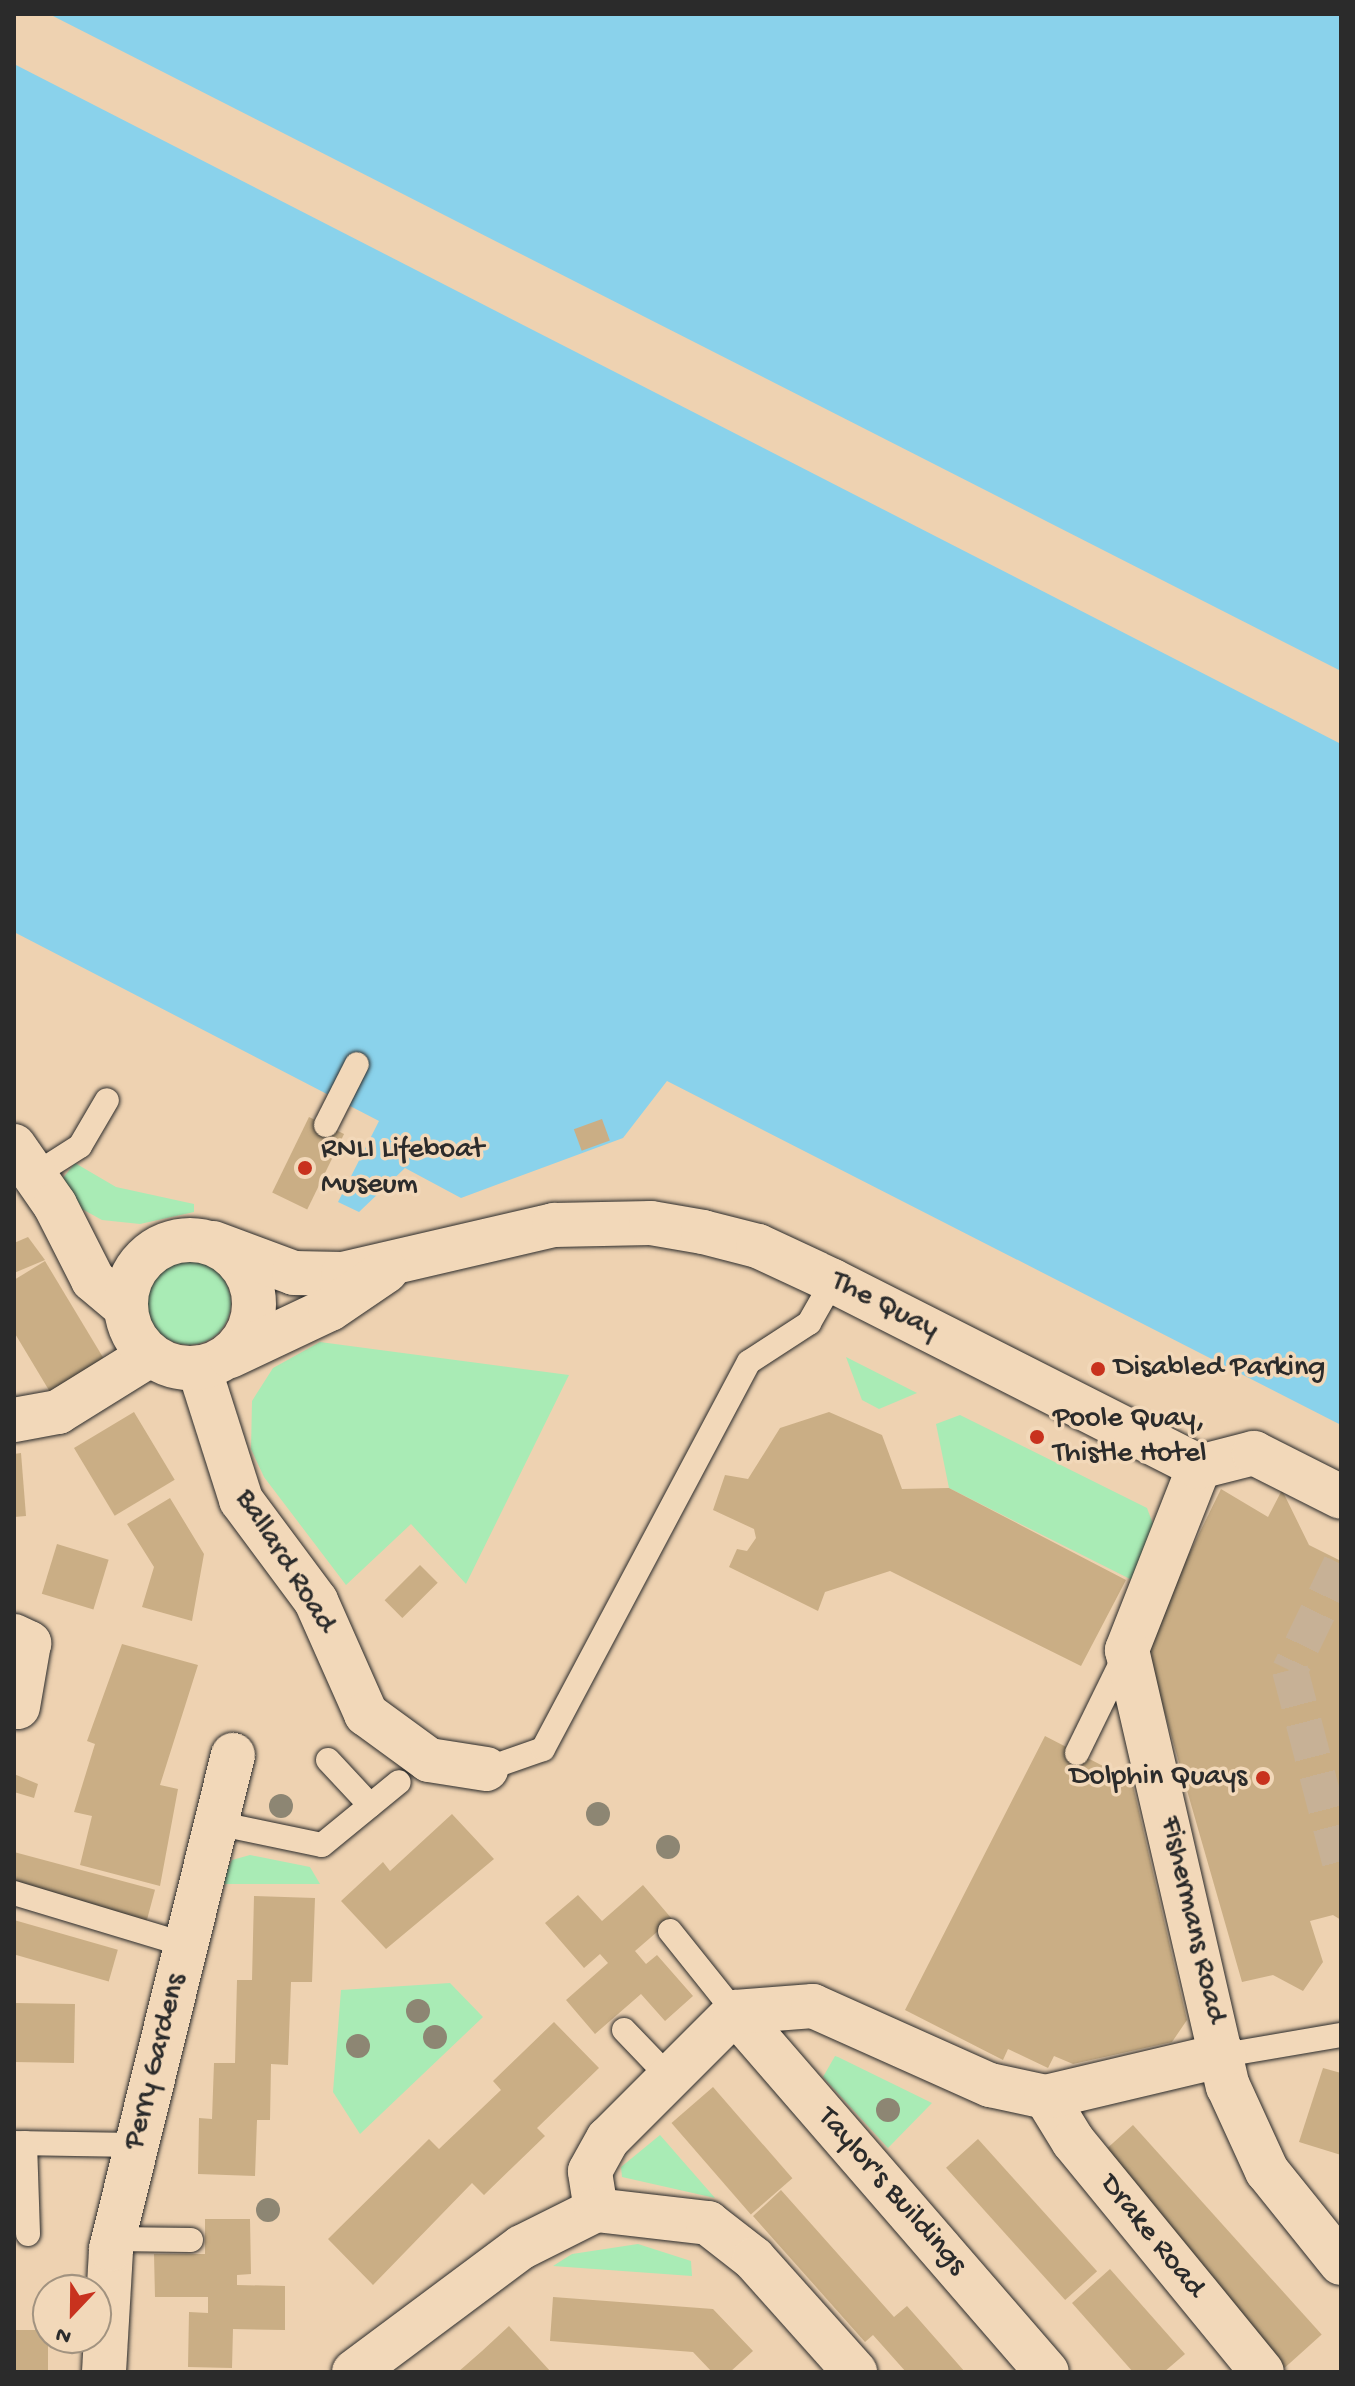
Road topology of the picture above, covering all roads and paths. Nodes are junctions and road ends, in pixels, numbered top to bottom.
1 (357, 1064) dead end
2 (107, 1100) dead end
3 (326, 1125) dead end
4 (35, 1175) edge
5 (213, 1243) junction
6 (146, 1255) junction
7 (398, 1263) junction
8 (833, 1281) junction
9 (124, 1306) junction
10 (150, 1355) junction
11 (212, 1363) junction
12 (14, 1420) edge
13 (1199, 1467) junction
14 (1341, 1497) edge
15 (14, 1636) edge
16 (1127, 1650) junction
17 (18, 1707) dead end
18 (1077, 1753) dead end
19 (233, 1755) dead end
20 (328, 1760) dead end
21 (486, 1769) joint
22 (399, 1782) dead end
23 (370, 1805) junction
24 (216, 1823) junction
25 (14, 1893) edge
26 (670, 1931) dead end
27 (186, 1945) junction
28 (735, 2012) junction
29 (624, 2030) dead end
30 (1341, 2035) edge
31 (1224, 2055) junction
32 (670, 2078) junction
33 (1046, 2097) junction
34 (19, 2143) edge
35 (136, 2145) junction
36 (596, 2210) junction
37 (28, 2234) dead end
38 (113, 2239) junction
39 (191, 2240) dead end
40 (1341, 2263) edge
41 (1255, 2370) edge
42 (104, 2372) edge
43 (354, 2372) edge
44 (855, 2372) edge
45 (1047, 2372) edge

1 - 3 lane
2 - 4 lane
4 - 6 street
4 - 9 street
5 - 6 street
5 - 7 street, The Quay
5 - 11 street
6 - 9 street
7 - 8 street, The Quay
7 - 11 street, The Quay
8 - 13 street, The Quay
8 - 21 lane
9 - 10 street
10 - 11 street
10 - 12 street
11 - 21 street, Ballard Road
13 - 14 street
13 - 16 street
15 - 17 street
16 - 18 lane
16 - 31 street, Fishermans Road
19 - 24 street, Perry Gardens
20 - 23 lane
22 - 23 lane
23 - 24 lane
24 - 27 street, Perry Gardens
25 - 27 lane
26 - 28 lane
27 - 35 street, Perry Gardens
28 - 32 street
28 - 33 street
28 - 45 street, Taylor's Buildings
29 - 32 lane
30 - 31 lane
31 - 33 street
31 - 40 street, Fishermans Road
32 - 36 street
33 - 41 street, Drake Road
34 - 35 lane
34 - 37 lane
35 - 38 street, Perry Gardens
36 - 43 street
36 - 44 street
38 - 39 lane
38 - 42 street, Perry Gardens

